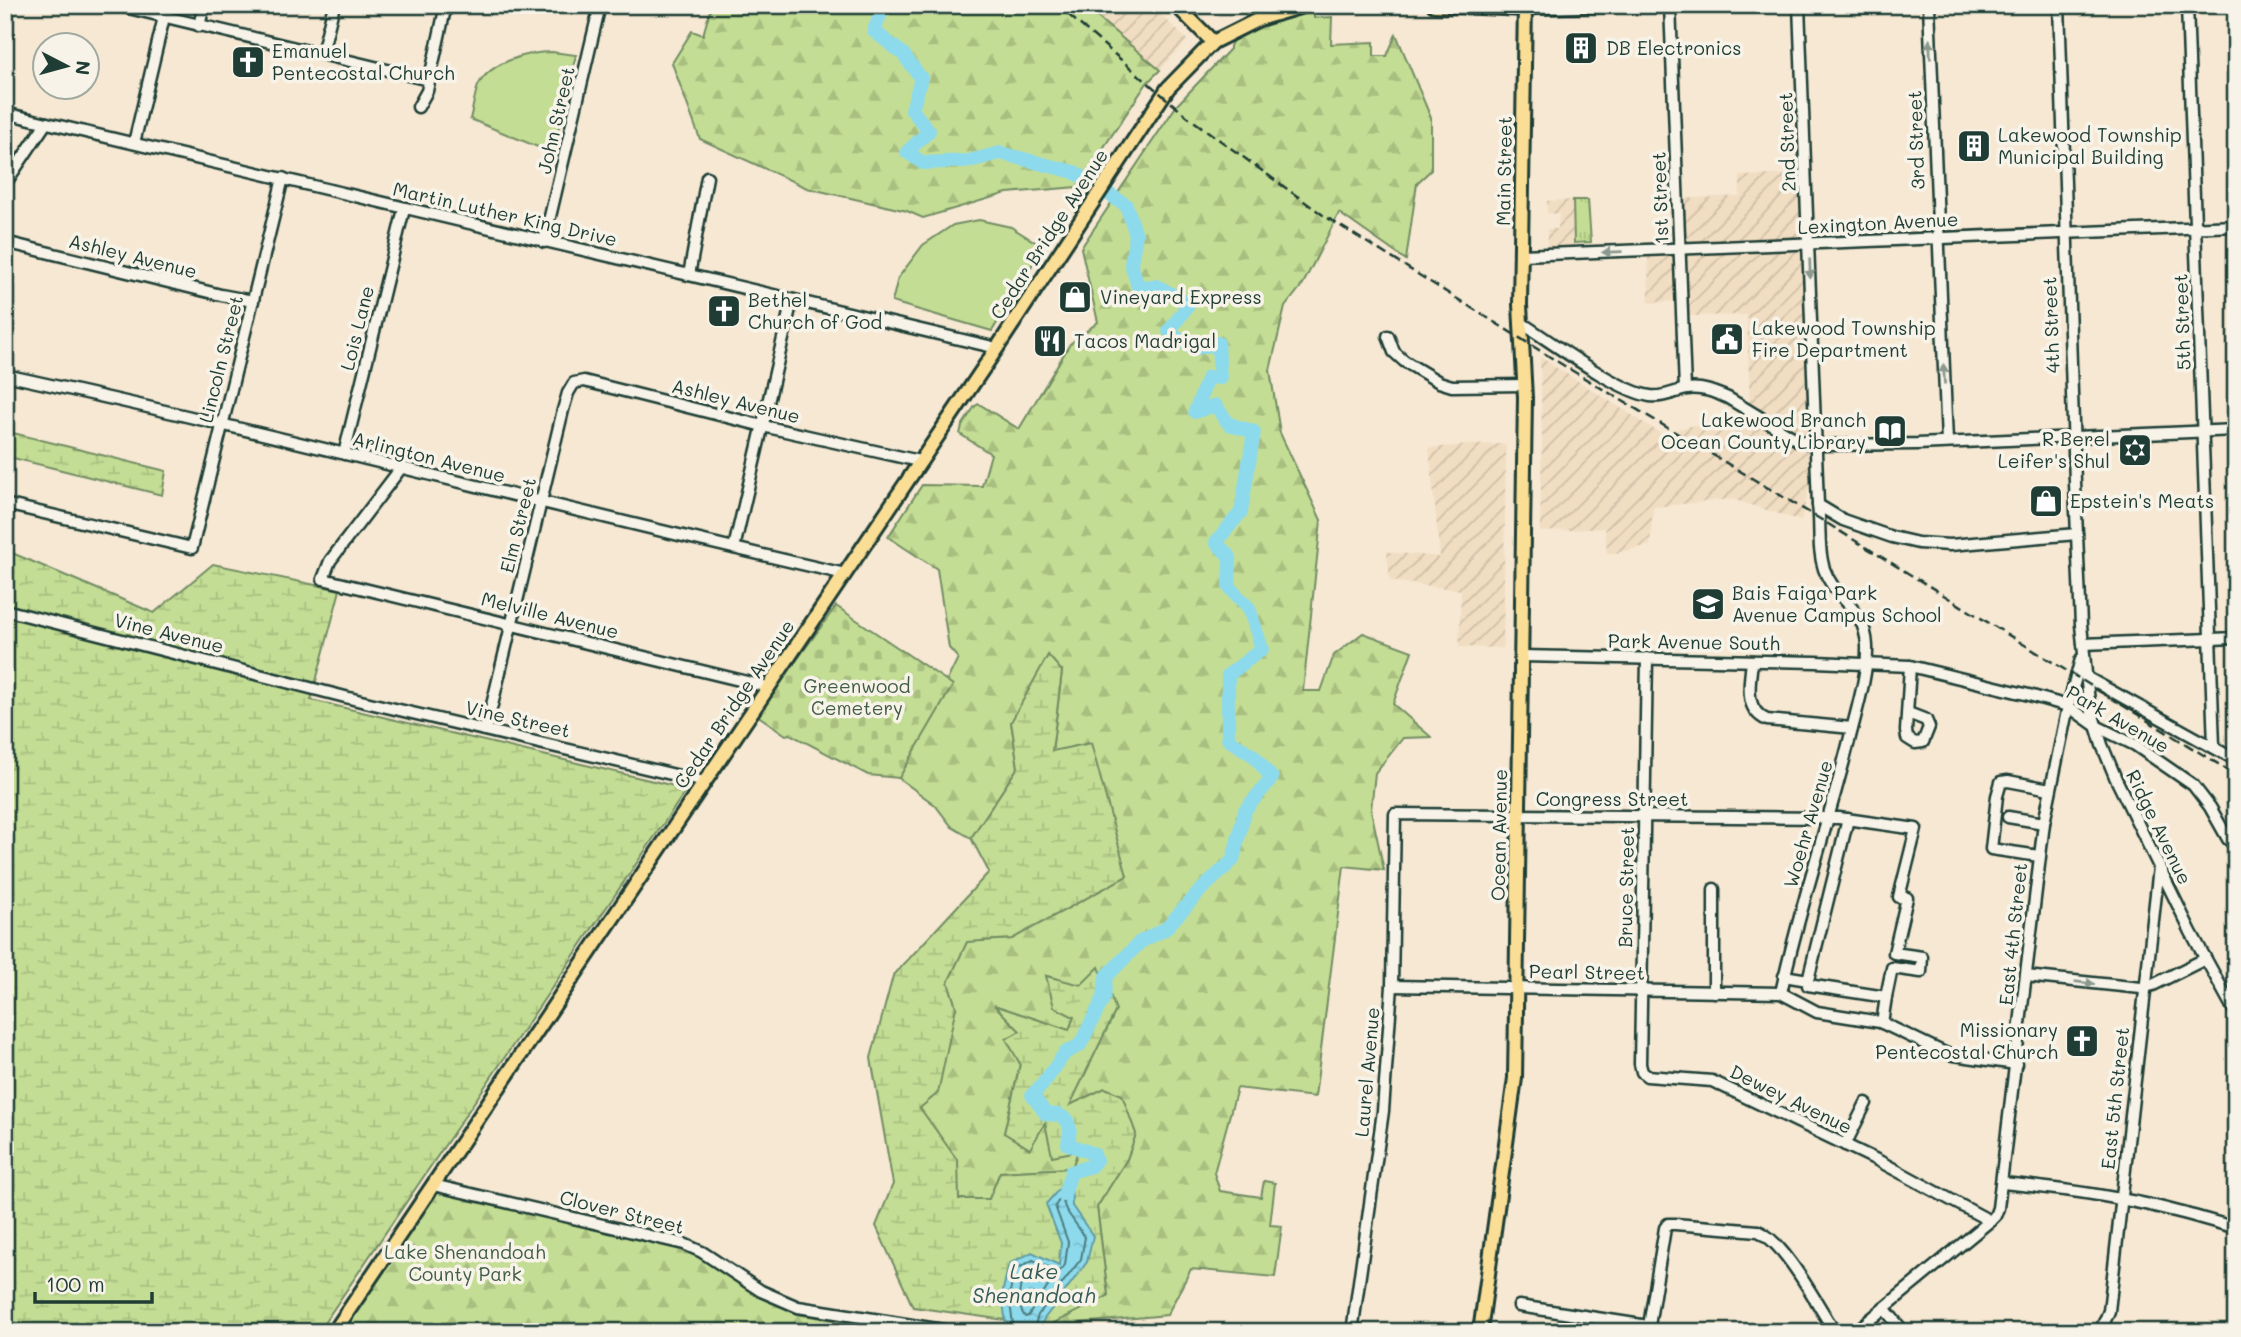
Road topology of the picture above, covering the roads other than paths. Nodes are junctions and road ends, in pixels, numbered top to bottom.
1 (116, 5) edge
2 (204, 5) edge
3 (334, 5) edge
4 (446, 5) edge
5 (600, 5) edge
6 (1176, 5) edge
7 (1306, 5) edge
8 (1434, 5) edge
9 (1634, 5) edge
10 (1670, 5) edge
11 (1799, 5) edge
12 (1929, 5) edge
13 (2059, 5) edge
14 (2187, 5) edge
15 (1525, 7) edge
16 (164, 17) junction
17 (199, 26) junction
18 (1213, 42) junction
19 (322, 53) junction
20 (429, 80) junction
21 (418, 107) dead end
22 (5, 113) edge
23 (46, 123) junction
24 (134, 143) junction
25 (707, 177) dead end
26 (283, 178) junction
27 (5, 184) edge
28 (404, 209) junction
29 (2236, 226) edge
30 (2196, 228) junction
31 (2066, 233) junction
32 (1938, 238) junction
33 (5, 242) edge
34 (544, 242) junction
35 (1809, 244) junction
36 (1680, 249) junction
37 (1522, 255) junction
38 (689, 275) junction
39 (792, 300) junction
40 (253, 301) junction
41 (1520, 322) junction
42 (1388, 336) dead end
43 (1520, 337) joint
44 (997, 348) junction
45 (5, 375) edge
46 (1524, 385) junction
47 (1685, 389) junction
48 (564, 410) joint
49 (223, 424) junction
50 (762, 426) junction
51 (2236, 430) edge
52 (2203, 431) junction
53 (2073, 436) junction
54 (1947, 442) junction
55 (1817, 445) junction
56 (344, 454) junction
57 (919, 461) junction
58 (401, 468) junction
59 (542, 502) junction
60 (5, 504) edge
61 (1818, 505) junction
62 (2077, 534) junction
63 (734, 548) junction
64 (845, 574) junction
65 (5, 610) edge
66 (512, 624) junction
67 (2236, 638) edge
68 (2210, 639) junction
69 (2083, 644) junction
70 (1521, 656) junction
71 (1647, 657) junction
72 (1752, 661) junction
73 (1866, 663) junction
74 (1910, 666) junction
75 (2086, 677) junction
76 (768, 687) junction
77 (323, 691) joint
78 (2068, 706) junction
79 (1908, 713) dead end
80 (2096, 726) junction
81 (1852, 727) junction
82 (486, 730) junction
83 (2214, 746) junction
84 (2236, 760) edge
85 (705, 782) junction
86 (2050, 789) junction
87 (1395, 814) joint
88 (1518, 815) junction
89 (1645, 816) junction
90 (2008, 817) dead end
91 (1828, 818) junction
92 (1848, 819) junction
93 (2043, 823) junction
94 (2236, 846) edge
95 (2039, 856) junction
96 (2159, 866) junction
97 (1714, 889) dead end
98 (1894, 953) junction
99 (2205, 959) junction
100 (1892, 968) junction
101 (1784, 976) junction
102 (2026, 976) junction
103 (1808, 980) junction
104 (1392, 986) junction
105 (2145, 987) junction
106 (1517, 988) junction
107 (1643, 991) junction
108 (1714, 992) junction
109 (1781, 993) junction
110 (1886, 997) junction
111 (2236, 1014) edge
112 (1882, 1023) junction
113 (2016, 1064) junction
114 (1866, 1102) dead end
115 (1845, 1145) junction
116 (2003, 1182) junction
117 (433, 1185) junction
118 (2121, 1199) junction
119 (1990, 1221) junction
120 (2236, 1228) edge
121 (1519, 1306) dead end
122 (1884, 1308) junction
123 (1648, 1329) edge
124 (334, 1332) edge
125 (956, 1332) edge
126 (1352, 1332) edge
127 (1480, 1332) edge
128 (1835, 1332) edge
129 (1855, 1332) edge
130 (1904, 1332) edge
131 (2100, 1332) edge

1 - 16 street
2 - 17 street
3 - 19 street
4 - 20 street
5 - 34 street, John Street
6 - 18 main road
7 - 18 main road, Cedar Bridge Avenue
8 - 15 main road
9 - 15 street
10 - 36 street, 1st Street
11 - 35 street, 2nd Street
32 -> 12 street, 3rd Street
13 - 31 street, 4th Street
14 - 30 street, 5th Street
15 - 37 main road, Main Street
16 - 17 street
16 - 24 street
17 - 19 street
18 - 44 main road, Cedar Bridge Avenue
19 - 20 street
20 - 21 street
22 - 23 street, Martin Luther King Drive
23 - 24 street, Martin Luther King Drive
23 - 27 street
24 - 26 street, Martin Luther King Drive
25 - 38 street
26 - 28 street, Martin Luther King Drive
26 - 40 street, Lincoln Street
28 - 34 street, Martin Luther King Drive
28 - 56 street, Lois Lane
29 - 30 street, Lexington Avenue
30 - 31 street, Lexington Avenue
30 - 52 street, 5th Street
31 - 32 street, Lexington Avenue
31 - 53 street, 4th Street
32 - 35 street, Lexington Avenue
54 -> 32 street, 3rd Street
33 - 40 street, Ashley Avenue
34 - 38 street, Martin Luther King Drive
35 - 36 street, Lexington Avenue
35 -> 55 street, 2nd Street
36 -> 37 street, Lexington Avenue
36 - 47 street, 1st Street
37 - 41 main road, Main Street
38 - 39 street, Martin Luther King Drive
39 - 44 street, Martin Luther King Drive
39 - 50 street
40 - 49 street, Lincoln Street
41 - 43 main road, Main Street
41 - 47 street
42 - 46 street
43 - 46 main road, Ocean Avenue
44 - 57 main road, Cedar Bridge Avenue
45 - 49 street, Arlington Avenue
46 - 70 main road, Ocean Avenue
47 - 55 street
48 - 50 street, Ashley Avenue
48 - 59 street, Elm Street
49 - 56 street, Arlington Avenue
49 - 60 street, Lincoln Street
50 - 57 street, Ashley Avenue
50 - 63 street
51 - 52 street
52 - 53 street
52 - 68 street, 5th Street
53 - 54 street
53 - 62 street, 4th Street
54 - 55 street
55 - 61 street, 2nd Street
56 - 58 street, Arlington Avenue
57 - 64 main road, Cedar Bridge Avenue
58 - 59 street, Arlington Avenue
58 - 66 street, Melville Avenue
59 - 63 street, Arlington Avenue
59 - 66 street, Elm Street
61 - 62 street
61 - 73 street
62 - 69 street, 4th Street
63 - 64 street, Arlington Avenue
64 - 76 main road, Cedar Bridge Avenue
65 - 77 street, Vine Avenue
66 - 76 street, Melville Avenue
66 - 82 street, Elm Street
67 - 68 street
68 - 69 street
68 - 83 street
69 - 75 street, Ridge Avenue
69 - 78 street, East 4th Street
70 - 71 street, Park Avenue South
70 - 88 main road, Ocean Avenue
71 - 72 street, Park Avenue South
71 - 89 street, Bruce Street
72 - 73 street, Park Avenue South
72 - 81 street
73 - 74 street, Park Avenue
73 - 81 street, Woehr Avenue
74 - 78 street, Park Avenue
74 - 79 street
75 - 80 street, Ridge Avenue
75 - 83 street
76 - 85 main road, Cedar Bridge Avenue
77 - 82 street, Vine Street
78 - 80 street, Park Avenue
78 - 86 street, East 4th Street
80 - 94 street, Park Avenue
80 - 96 street, Ridge Avenue
81 - 91 street, Woehr Avenue
82 - 85 street, Vine Street
83 - 84 street
85 - 117 main road, Cedar Bridge Avenue
86 - 93 street, East 4th Street
86 - 95 street
87 - 88 street, Congress Street
87 - 104 street, Laurel Avenue
88 - 89 street, Congress Street
88 - 106 main road, Ocean Avenue
89 - 91 street, Congress Street
89 - 107 street, Bruce Street
90 - 93 street
91 - 92 street, Congress Street
91 - 101 street, Woehr Avenue
92 - 98 street, Congress Street
92 - 103 street
93 - 95 street, East 4th Street
95 - 102 street, East 4th Street
96 - 99 street, Ridge Avenue
96 - 105 street, East 5th Street
97 - 108 street
98 - 100 street
98 - 100 street
99 - 105 street
99 - 111 street, Ridge Avenue
100 - 110 street
101 - 103 street
101 - 109 street, Woehr Avenue
102 -> 105 street
102 - 113 street, East 4th Street
103 - 110 street
104 - 106 street, Pearl Street
104 - 126 street, Laurel Avenue
105 - 118 street, East 5th Street
106 - 107 street, Pearl Street
106 - 127 main road, Ocean Avenue
107 - 108 street, Pearl Street
107 - 115 street, Dewey Avenue
108 - 109 street, Pearl Street
109 - 112 street
110 - 112 street
112 - 113 street
113 - 116 street, East 4th Street
114 - 115 street
115 - 119 street, Dewey Avenue
116 - 118 street
116 - 119 street, East 4th Street
117 - 124 main road, Cedar Bridge Avenue
117 - 125 street, Clover Street
118 - 120 street
118 - 131 street, East 5th Street
119 - 122 street
121 - 123 street
122 - 129 street
122 - 130 street
123 - 128 street

